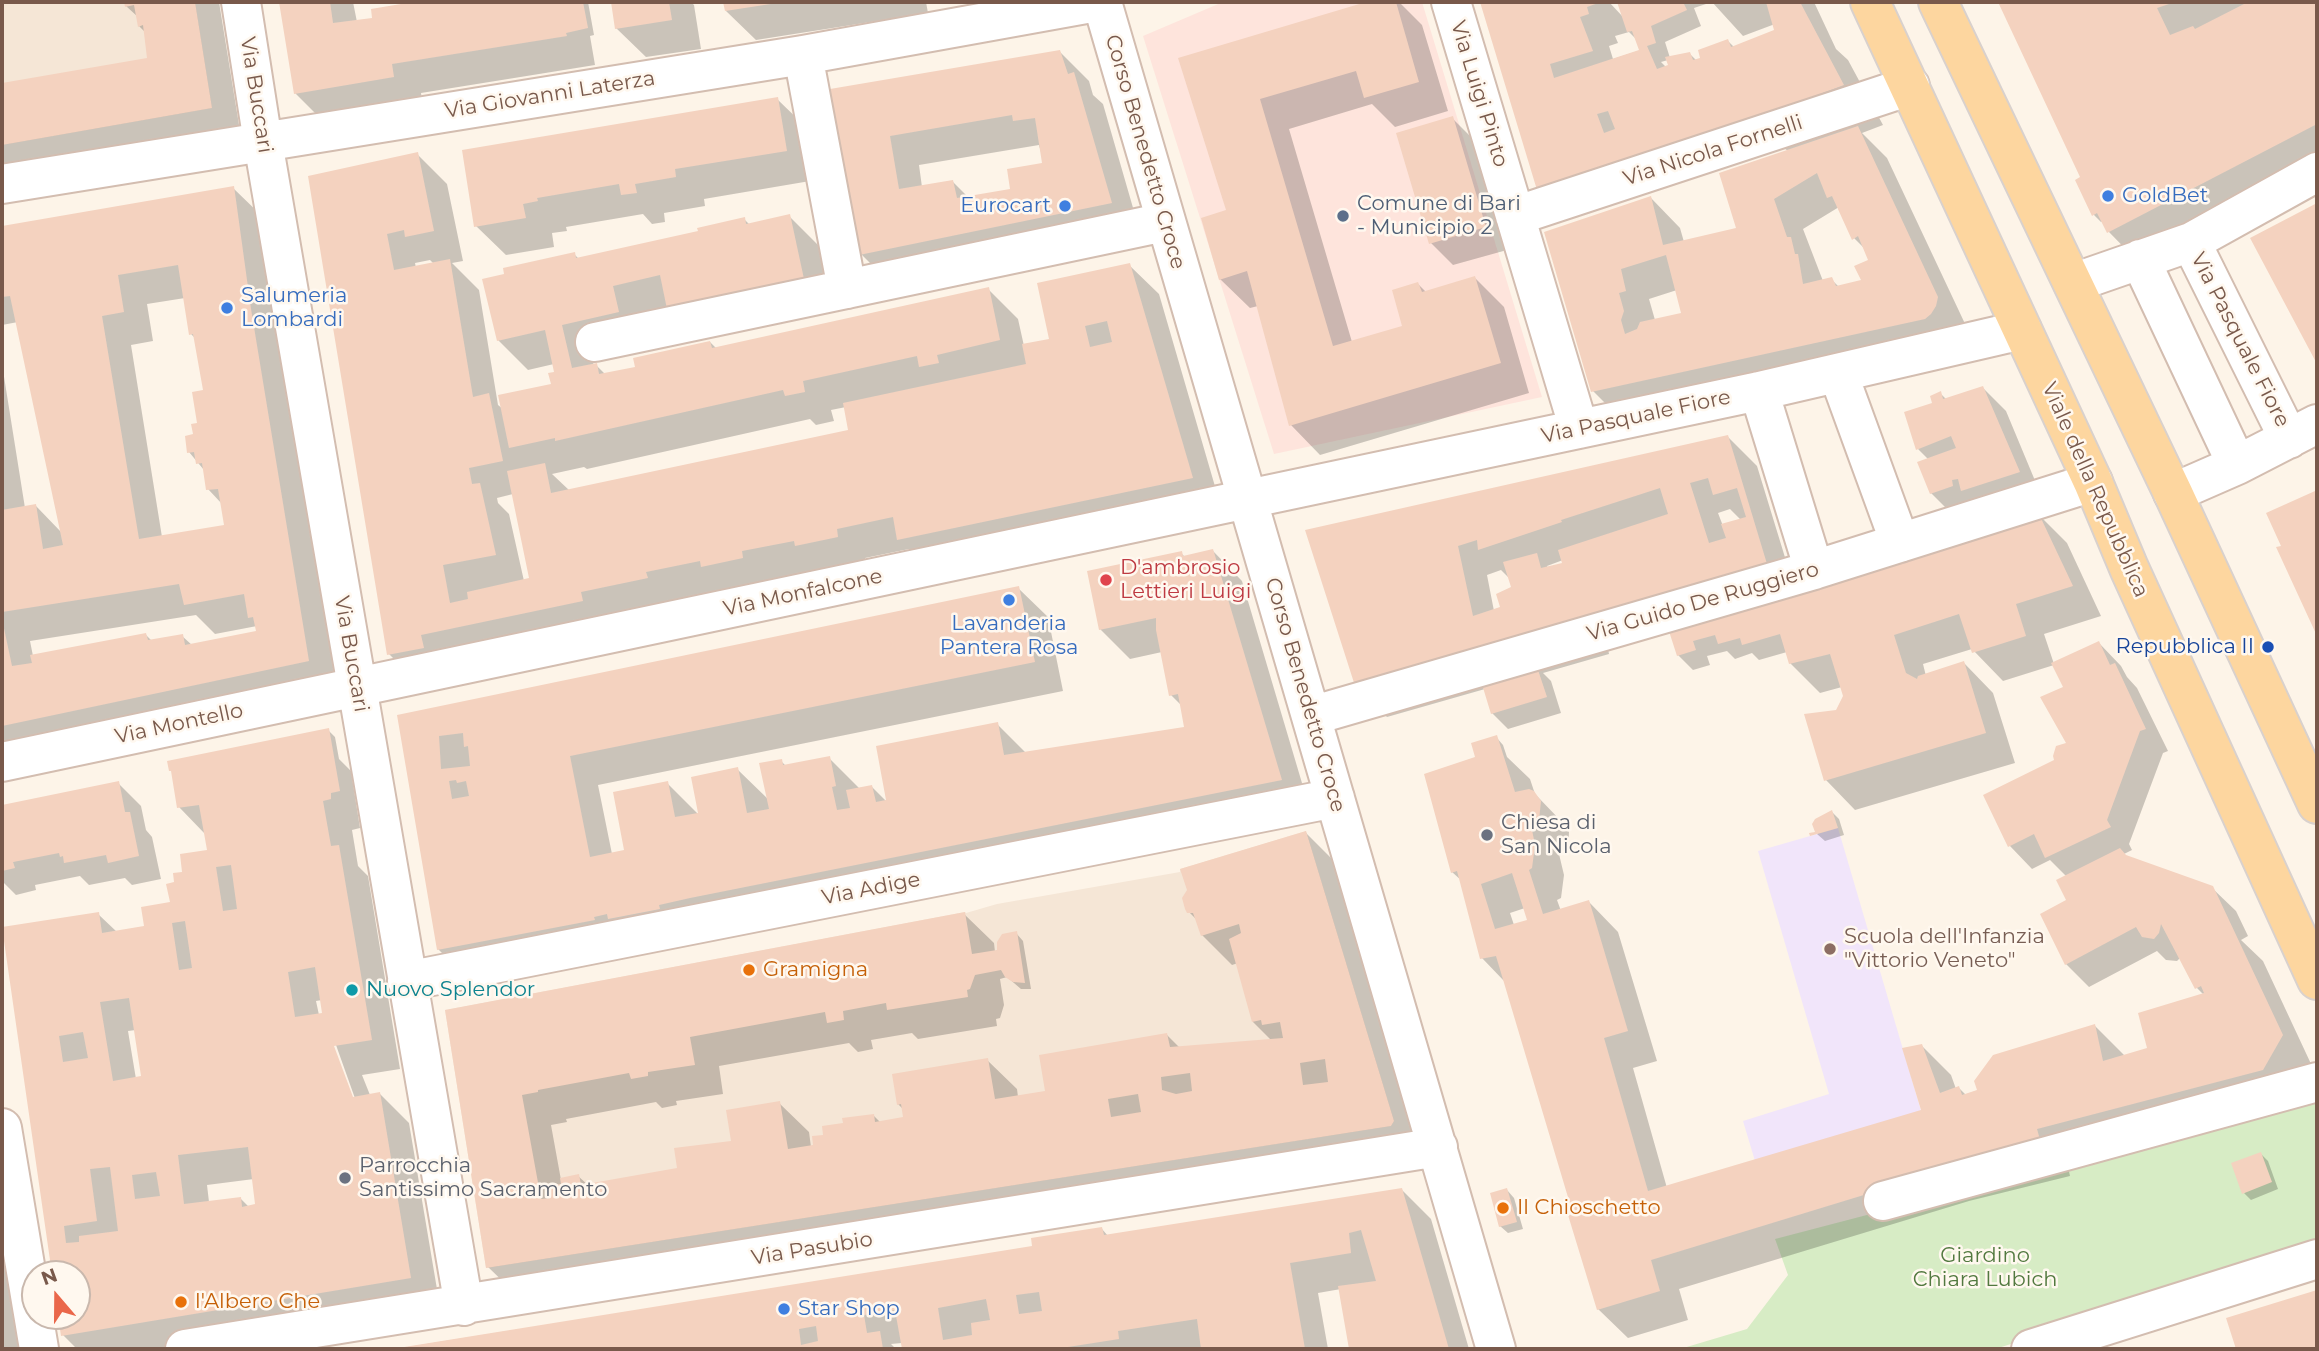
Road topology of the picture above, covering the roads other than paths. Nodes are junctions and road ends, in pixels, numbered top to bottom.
1 (241, 2) edge
2 (1099, 2) edge
3 (1451, 2) edge
4 (1870, 2) edge
5 (1938, 2) edge
6 (803, 55) junction
7 (1910, 86) junction
8 (263, 142) junction
9 (2317, 172) edge
10 (2, 184) edge
11 (1516, 216) junction
12 (1165, 222) junction
13 (2191, 242) junction
14 (2140, 259) junction
15 (2073, 284) junction
16 (847, 289) junction
17 (2022, 330) junction
18 (595, 342) dead end
19 (1838, 373) junction
20 (1759, 391) junction
21 (1579, 429) junction
22 (2303, 431) edge
23 (2237, 465) junction
24 (2093, 482) junction
25 (2173, 493) junction
26 (1249, 500) junction
27 (1900, 543) junction
28 (1814, 570) junction
29 (356, 686) junction
30 (1311, 716) junction
31 (2, 762) edge
32 (1335, 798) junction
33 (2317, 804) edge
34 (2317, 980) edge
35 (407, 981) junction
36 (2317, 1082) edge
37 (2, 1128) edge
38 (1438, 1147) junction
39 (1883, 1201) dead end
40 (2317, 1259) edge
41 (464, 1306) junction
42 (39, 1349) edge
43 (186, 1349) edge
44 (1496, 1349) edge
45 (2031, 1349) edge

1 - 8 street, Via Buccari
2 - 6 street, Via Giovanni Laterza
2 - 12 street, Corso Benedetto Croce
3 - 11 street, Via Luigi Pinto
4 - 7 main road, Viale della Repubblica
5 - 15 main road
6 - 8 street, Via Giovanni Laterza
6 - 16 street
7 - 11 street, Via Nicola Fornelli
7 - 17 main road, Viale della Repubblica
8 - 10 street, Via Giovanni Laterza
8 - 29 street, Via Buccari
9 - 13 street, Via Pasquale Fiore
11 - 21 street, Via Luigi Pinto
12 - 16 street
12 - 26 street, Corso Benedetto Croce
13 - 14 street, Via Pasquale Fiore
13 - 22 street, Via Pasquale Fiore
14 - 15 street, Via Pasquale Fiore
14 - 23 street
15 - 25 main road
16 - 18 street
17 - 19 street, Via Pasquale Fiore
17 - 24 main road, Viale della Repubblica
19 - 20 street, Via Pasquale Fiore
19 - 27 street
20 - 21 street, Via Pasquale Fiore
20 - 28 street
21 - 26 street, Via Pasquale Fiore
22 - 23 street
23 - 25 street
24 - 27 street, Via Guido De Ruggiero
24 - 34 main road, Viale della Repubblica
25 - 33 main road
26 - 29 street, Via Monfalcone
26 - 30 street, Corso Benedetto Croce
27 - 28 street, Via Guido De Ruggiero
28 - 30 street, Via Guido De Ruggiero
29 - 31 street, Via Montello
29 - 35 street, Via Buccari
30 - 32 street, Corso Benedetto Croce
32 - 35 street, Via Adige
32 - 38 street, Corso Benedetto Croce
35 - 41 street, Via Buccari
36 - 39 street
37 - 42 street
38 - 41 street, Via Pasubio
38 - 44 street, Corso Benedetto Croce
40 - 45 street
41 - 43 street, Via Pasubio

